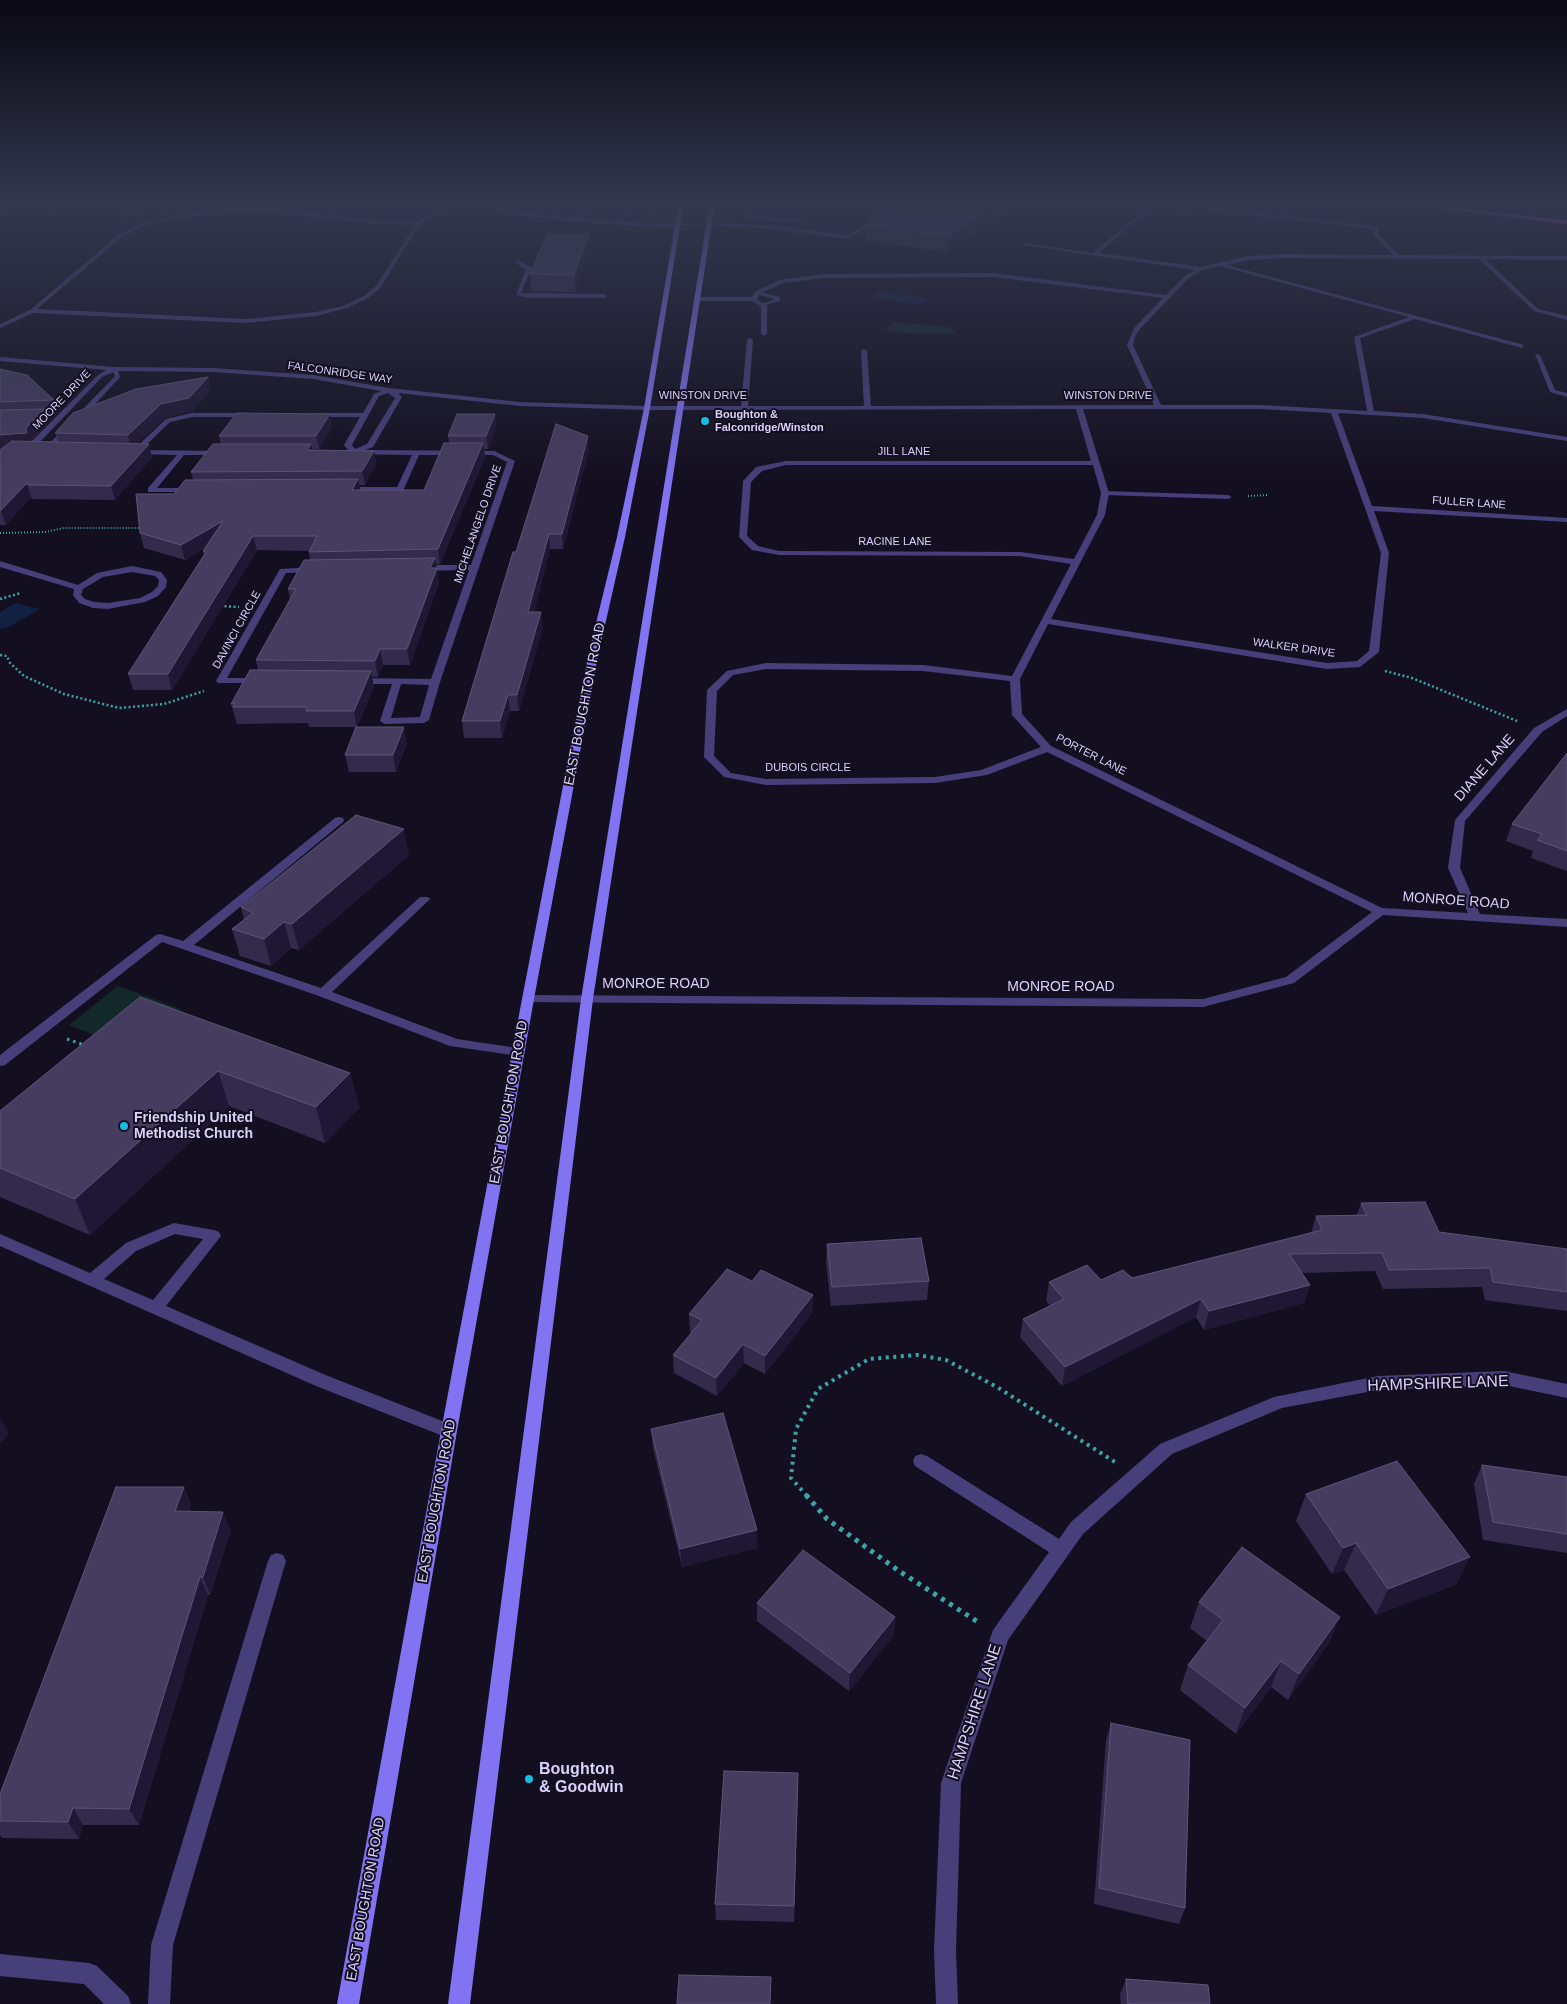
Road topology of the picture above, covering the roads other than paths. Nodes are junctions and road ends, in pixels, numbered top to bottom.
1 (50, 296) edge
2 (368, 296) edge
3 (583, 296) edge
4 (604, 296) dead end
5 (667, 296) edge
6 (701, 296) edge
7 (755, 296) junction
8 (1155, 296) edge
9 (1332, 296) edge
10 (1521, 296) edge
11 (1167, 297) joint
12 (700, 299) junction
13 (764, 305) junction
14 (32, 311) junction
15 (1413, 318) junction
16 (1567, 318) edge
17 (0, 326) edge
18 (764, 334) dead end
19 (750, 340) dead end
20 (1522, 346) dead end
21 (864, 351) dead end
22 (1537, 355) dead end
23 (0, 359) edge
24 (114, 368) junction
25 (389, 390) junction
26 (1567, 395) edge
27 (744, 407) junction
28 (868, 407) junction
29 (647, 408) junction
30 (682, 408) junction
31 (1079, 408) junction
32 (1159, 408) junction
33 (1333, 410) junction
34 (1371, 412) junction
35 (261, 415) edge
36 (311, 415) edge
37 (365, 415) junction
38 (49, 418) edge
39 (58, 418) junction
40 (1563, 436) edge
41 (35, 450) junction
42 (59, 450) edge
43 (126, 451) edge
44 (135, 452) junction
45 (344, 452) edge
46 (354, 452) junction
47 (416, 452) junction
48 (229, 453) edge
49 (181, 454) junction
50 (1097, 464) junction
51 (331, 489) edge
52 (207, 490) edge
53 (1105, 493) junction
54 (1228, 497) dead end
55 (1370, 508) junction
56 (744, 512) joint
57 (1567, 520) edge
58 (1075, 562) junction
59 (0, 564) edge
60 (474, 567) junction
61 (407, 568) edge
62 (321, 570) edge
63 (79, 588) junction
64 (1046, 621) junction
65 (1015, 679) junction
66 (270, 681) edge
67 (348, 681) edge
68 (397, 682) junction
69 (435, 682) junction
70 (1567, 712) edge
71 (1047, 748) junction
72 (339, 820) dead end
73 (424, 899) dead end
74 (1380, 911) junction
75 (1476, 918) junction
76 (1567, 923) edge
77 (185, 946) junction
78 (322, 993) junction
79 (528, 999) junction
80 (587, 999) junction
81 (519, 1052) junction
82 (0, 1062) edge
83 (0, 1240) edge
84 (92, 1280) junction
85 (155, 1308) junction
86 (1567, 1391) edge
87 (449, 1431) junction
88 (921, 1461) dead end
89 (1061, 1550) junction
90 (277, 1561) dead end
91 (0, 1965) edge
92 (120, 2004) edge
93 (159, 2004) edge
94 (348, 2004) edge
95 (459, 2004) edge
96 (947, 2004) edge

1 - 14 street
2 - 14 street
3 - 4 street
5 - 29 main road, EAST BOUGHTON ROAD
6 - 12 main road
7 - 12 street
7 - 13 street
7 - 13 street
8 - 11 street
9 - 15 street
10 - 16 street
11 - 32 street
12 - 30 main road
13 - 18 street
14 - 17 street
15 - 20 street
15 - 34 street
19 - 27 street
21 - 28 street
22 - 26 street
23 - 24 street, FALCONRIDGE WAY
24 - 25 street, FALCONRIDGE WAY
24 - 39 street, MOORE DRIVE
24 - 41 street, MOORE DRIVE
25 - 29 street, FALCONRIDGE WAY
25 - 37 street
25 - 46 street
27 - 28 street, WINSTON DRIVE
27 - 30 street, WINSTON DRIVE
28 - 31 street, WINSTON DRIVE
29 - 30 street, WINSTON DRIVE
29 - 79 main road, EAST BOUGHTON ROAD
30 - 80 main road
31 - 32 street, WINSTON DRIVE
31 - 50 street, PORTER LANE
32 - 33 street, WINSTON DRIVE
33 - 34 street, WINSTON DRIVE
33 - 55 street
34 - 40 street, WINSTON DRIVE
35 - 44 street
36 - 37 street
37 - 46 street
38 - 39 street
39 - 41 street, MOORE DRIVE
41 - 42 street
43 - 44 street
44 - 49 street
45 - 46 street, MICHELANGELO DRIVE
46 - 47 street, MICHELANGELO DRIVE
47 - 51 street
47 - 60 street, MICHELANGELO DRIVE
48 - 49 street
49 - 52 street
50 - 53 street, PORTER LANE
50 - 56 street, JILL LANE
53 - 54 street
53 - 58 street, PORTER LANE
55 - 57 street, FULLER LANE
55 - 64 street, WALKER DRIVE
56 - 58 street, RACINE LANE
58 - 64 street, PORTER LANE
59 - 63 street
60 - 61 street
60 - 69 street, MICHELANGELO DRIVE
62 - 66 street, DAVINCI CIRCLE
63 - 63 street
64 - 65 street, PORTER LANE
65 - 71 street, PORTER LANE
65 - 71 street, DUBOIS CIRCLE
67 - 68 street
68 - 69 street
68 - 69 street, MICHELANGELO DRIVE
70 - 75 street, DIANE LANE
71 - 74 street, PORTER LANE
72 - 77 street
73 - 78 street
74 - 75 street, MONROE ROAD
74 - 80 street, MONROE ROAD
75 - 76 street, MONROE ROAD
77 - 78 street
77 - 82 street
78 - 81 street
79 - 80 street, MONROE ROAD
79 - 81 main road, EAST BOUGHTON ROAD
80 - 95 main road
81 - 87 main road, EAST BOUGHTON ROAD
83 - 84 street
84 - 85 street
84 - 85 street
85 - 87 street
86 - 89 street, HAMPSHIRE LANE
87 - 94 main road, EAST BOUGHTON ROAD
88 - 89 street
89 - 96 street, HAMPSHIRE LANE
90 - 93 street
91 - 92 street

